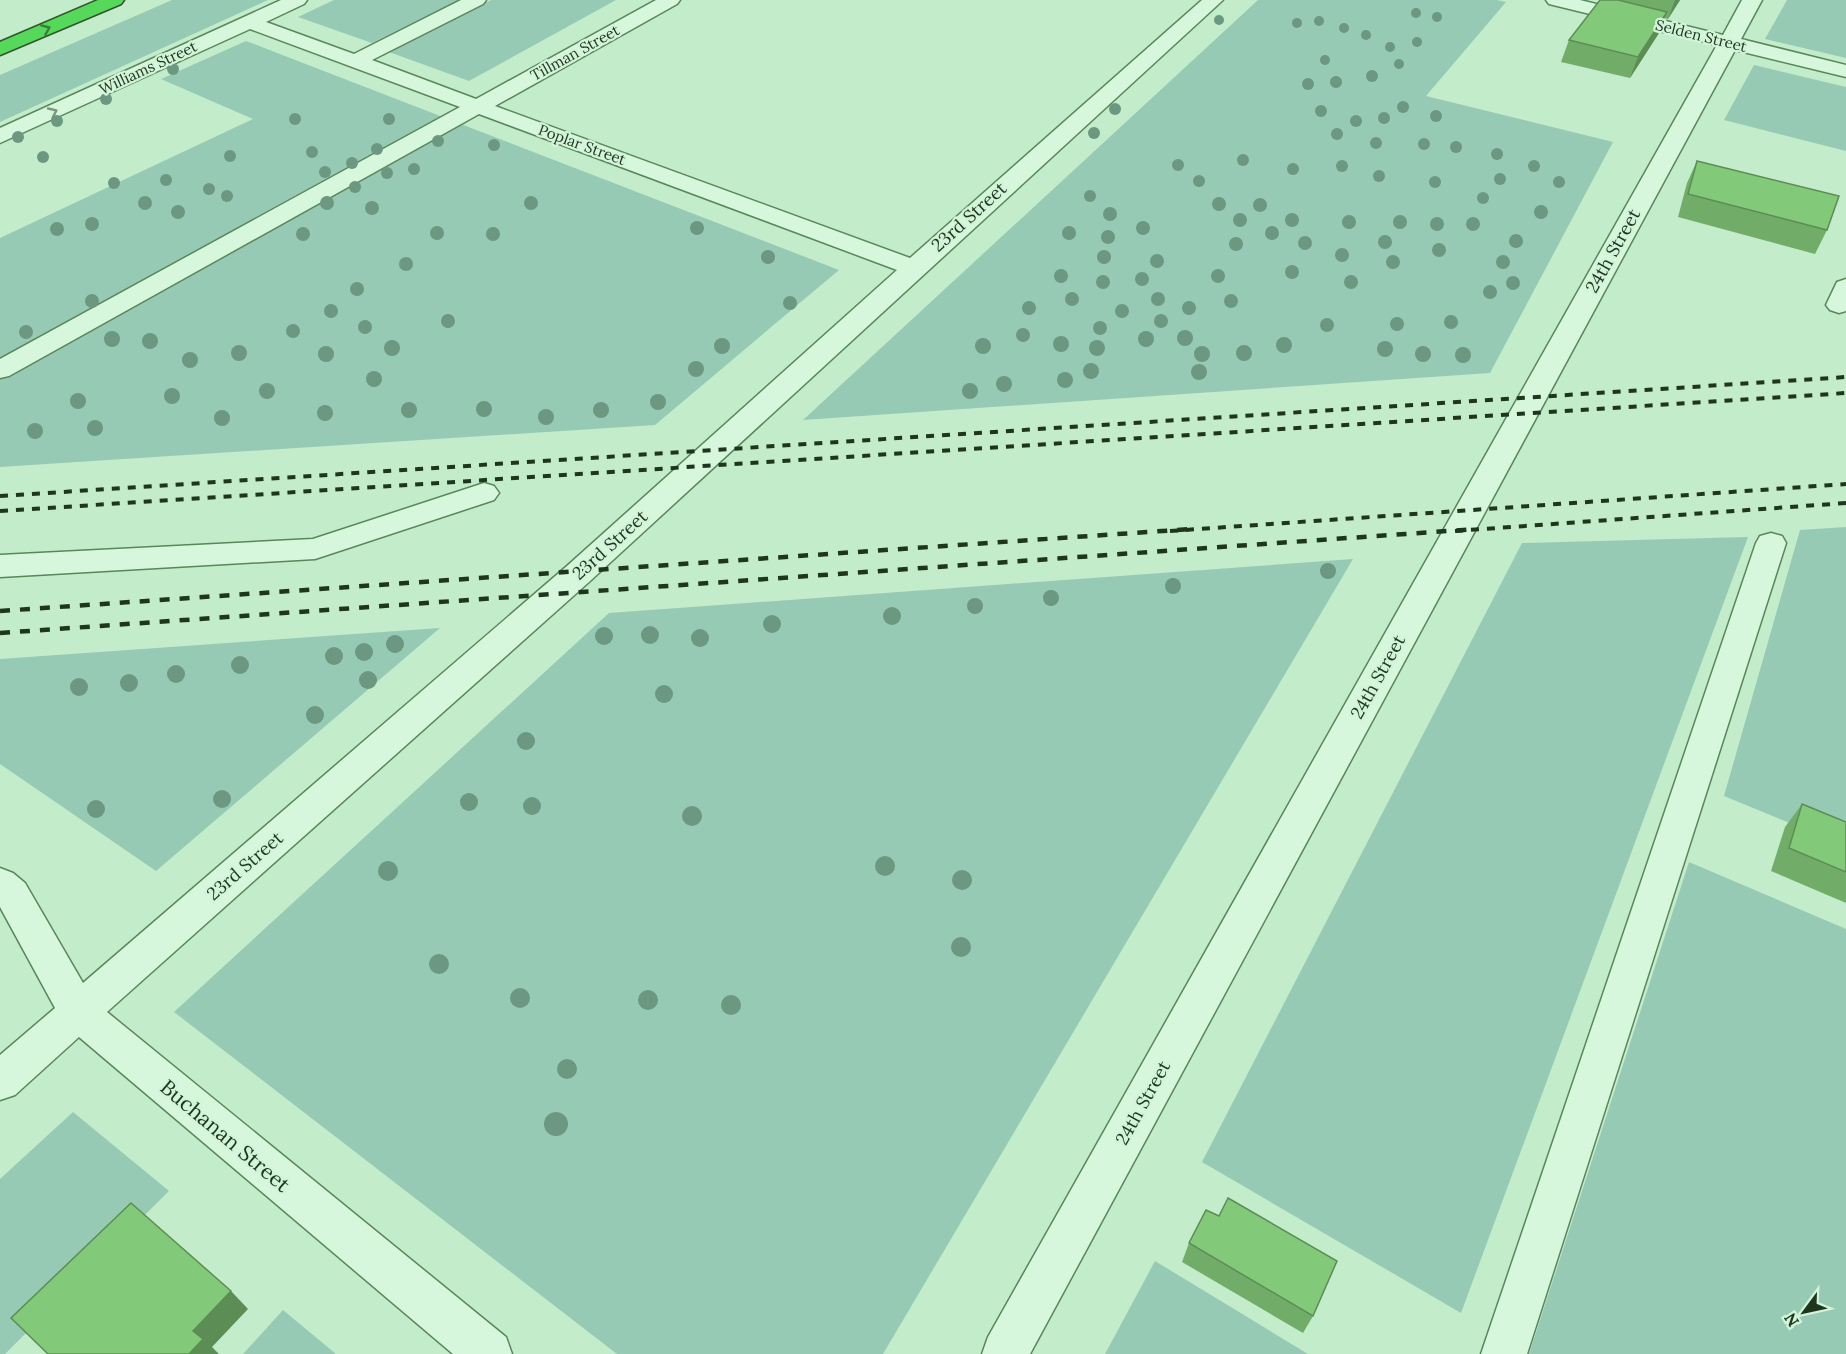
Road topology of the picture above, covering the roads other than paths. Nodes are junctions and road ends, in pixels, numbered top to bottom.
1 (116, 0) edge
2 (297, 0) edge
3 (476, 0) edge
4 (670, 0) edge
5 (1213, 0) edge
6 (1556, 0) edge
7 (1752, 0) edge
8 (249, 22) junction
9 (1728, 42) junction
10 (0, 50) edge
11 (355, 61) junction
12 (1846, 71) edge
13 (479, 107) junction
14 (0, 136) edge
15 (914, 268) junction
16 (0, 370) edge
17 (484, 493) dead end
18 (1771, 543) dead end
19 (0, 566) edge
20 (0, 884) edge
21 (78, 1012) junction
22 (0, 1081) edge
23 (489, 1354) edge
24 (1005, 1354) edge
25 (1504, 1354) edge

10 -> 1 highway
2 - 8 street, Williams Street
3 - 11 street
4 - 13 street, Tillman Street
5 - 15 street, 23rd Street
6 - 9 street, Selden Street
7 - 9 street, 24th Street
8 - 11 street, Poplar Street
14 -> 8 street, Williams Street
9 - 12 street, Selden Street
9 - 24 street, 24th Street
11 - 13 street, Poplar Street
13 - 15 street, Poplar Street
13 - 16 street, Tillman Street
15 - 21 street, 23rd Street
17 - 19 street
18 - 25 street
20 - 21 street, Buchanan Street
21 - 22 street, 23rd Street
21 - 23 street, Buchanan Street

